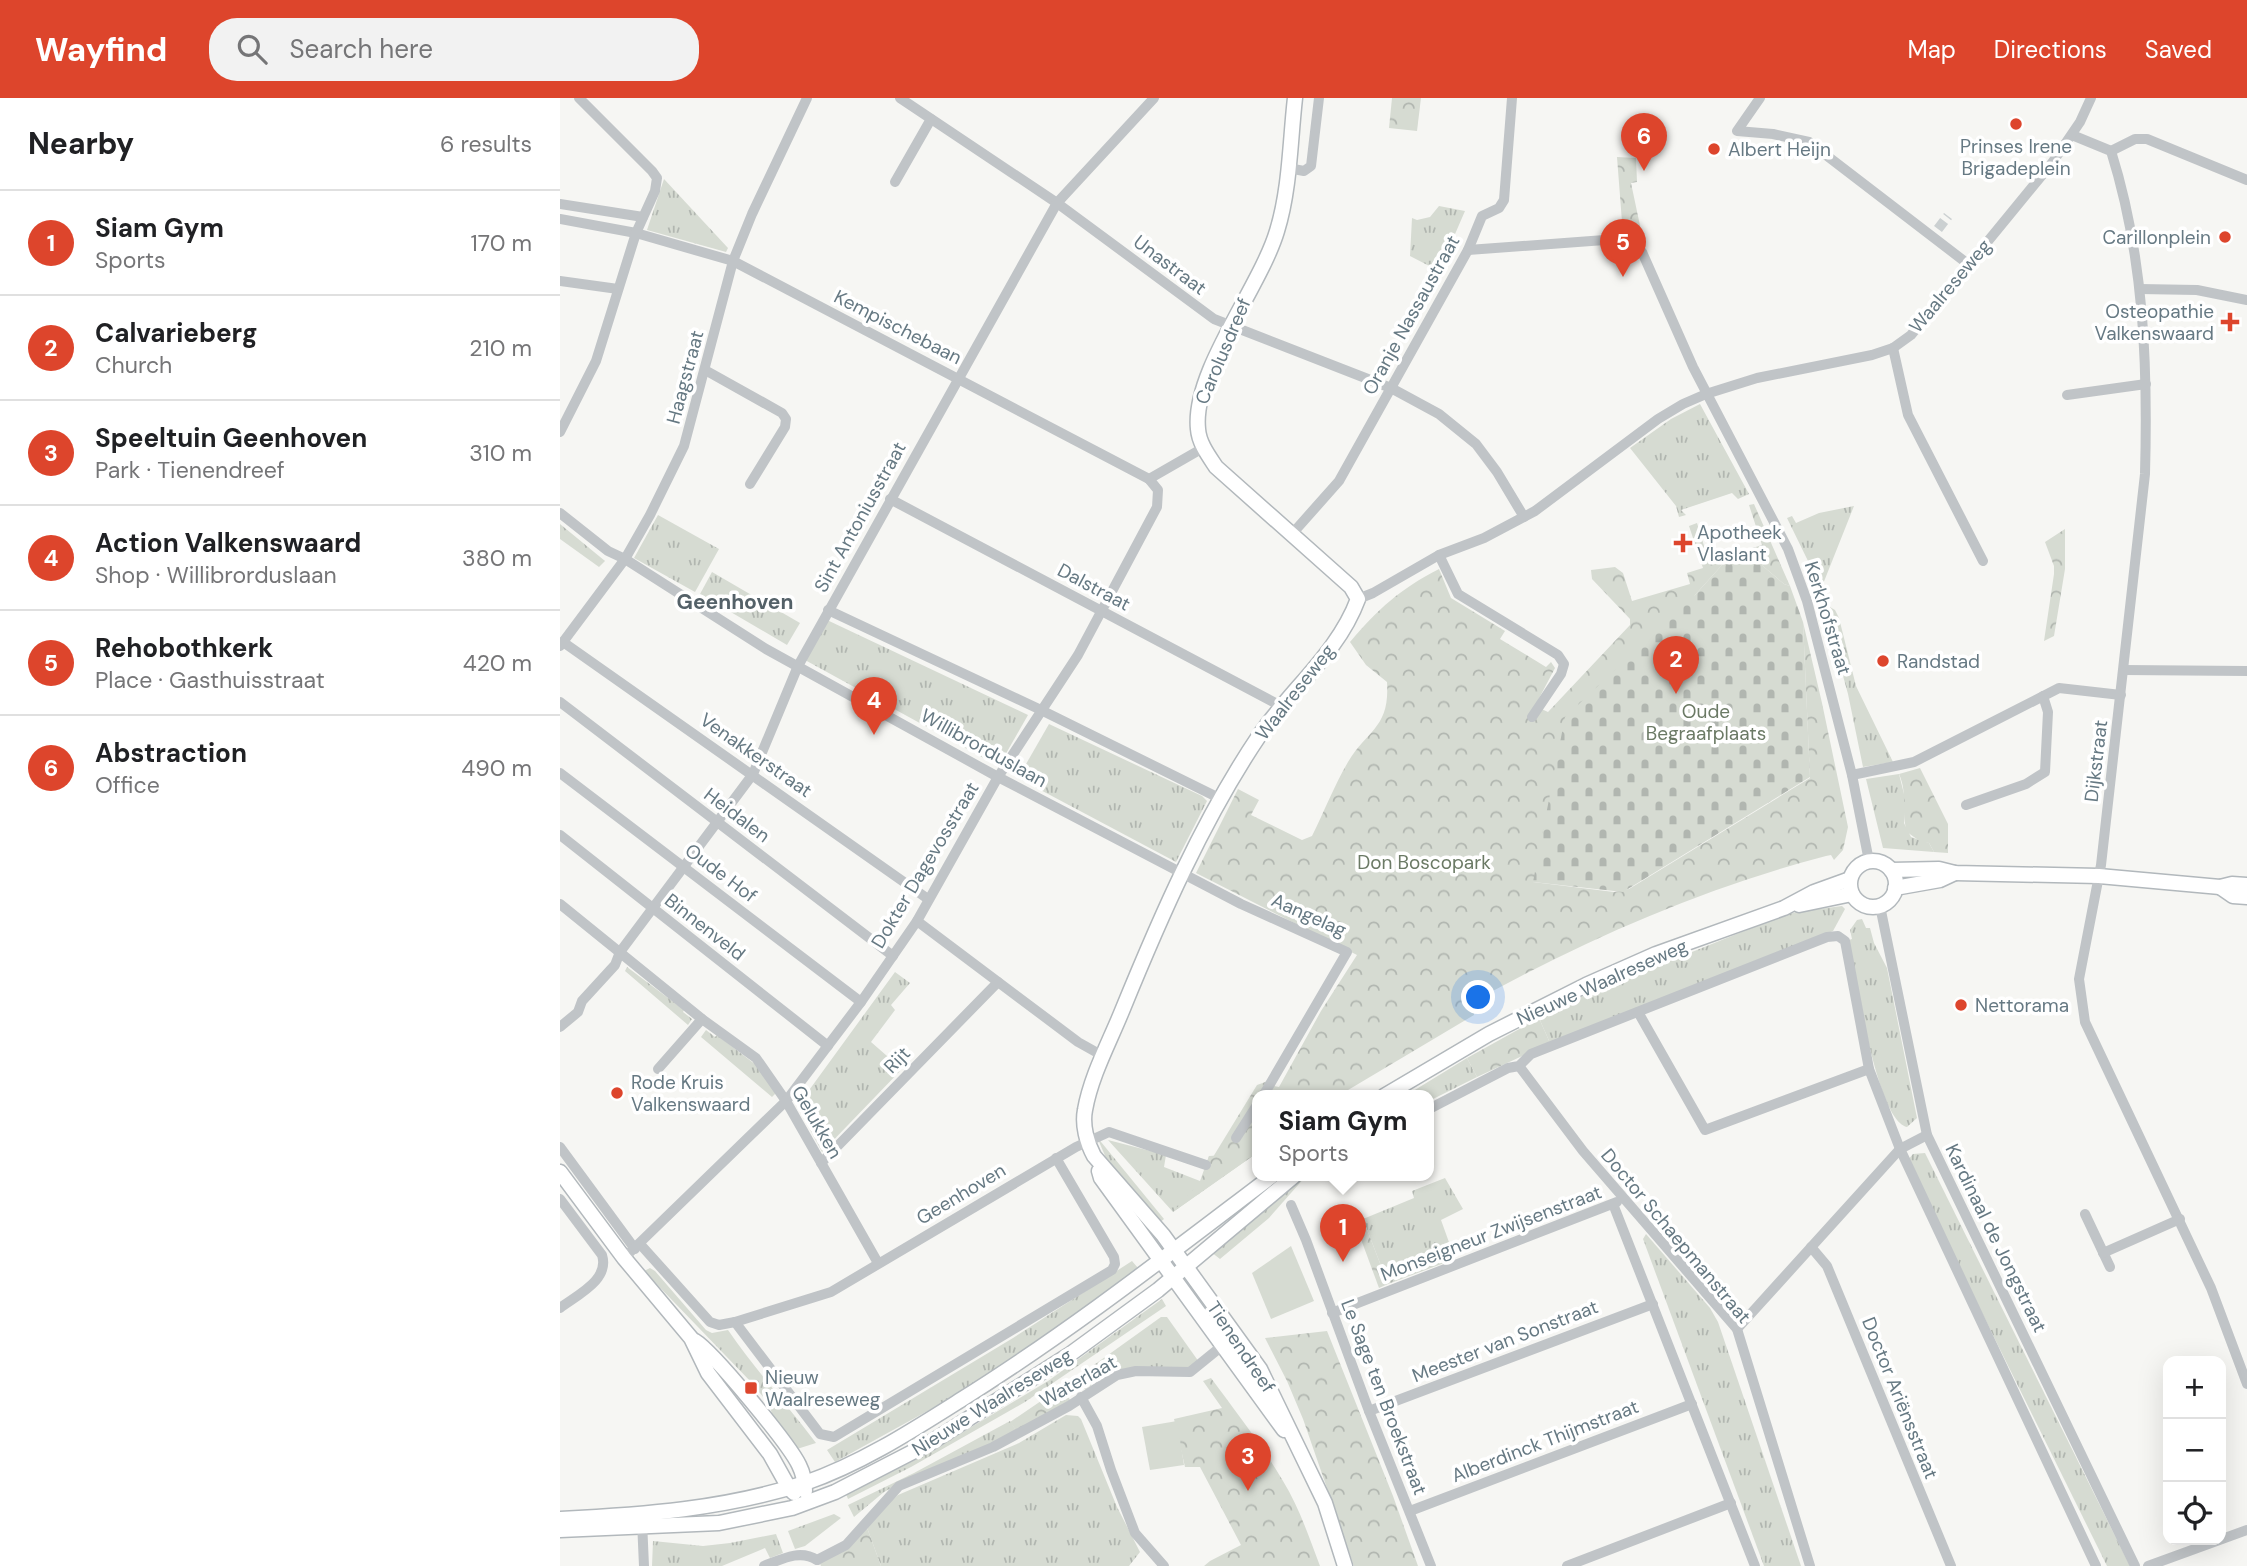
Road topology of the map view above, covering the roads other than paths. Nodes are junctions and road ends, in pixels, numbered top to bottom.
1 (579, 98) edge
2 (807, 98) edge
3 (900, 98) edge
4 (1154, 98) edge
5 (1295, 98) edge
6 (1319, 98) edge
7 (1511, 98) edge
8 (1760, 98) edge
9 (2091, 98) edge
10 (932, 119) junction
11 (2072, 135) junction
12 (2111, 151) junction
13 (1288, 168) junction
14 (2247, 180) edge
15 (895, 182) dead end
16 (1057, 203) junction
17 (560, 204) edge
18 (643, 217) junction
19 (560, 219) edge
20 (636, 233) junction
21 (1468, 250) junction
22 (733, 261) junction
23 (1968, 264) junction
24 (560, 281) edge
25 (618, 289) junction
26 (2140, 289) junction
27 (2247, 300) edge
28 (1232, 328) junction
29 (1893, 348) junction
30 (705, 370) junction
31 (959, 378) junction
32 (2146, 384) junction
33 (1391, 388) junction
34 (1706, 394) junction
35 (2067, 395) dead end
36 (560, 432) edge
37 (1203, 448) junction
38 (1149, 479) junction
39 (750, 484) dead end
40 (890, 499) junction
41 (560, 513) edge
42 (1524, 517) junction
43 (1292, 534) junction
44 (1439, 555) junction
45 (625, 559) junction
46 (1983, 561) dead end
47 (1358, 599) junction
48 (828, 610) junction
49 (1101, 610) junction
50 (561, 644) edge
51 (797, 666) junction
52 (2124, 670) junction
53 (2247, 671) edge
54 (2121, 695) junction
55 (2043, 696) junction
56 (560, 702) edge
57 (1281, 706) junction
58 (1041, 710) junction
59 (1532, 717) dead end
60 (560, 773) edge
61 (753, 774) junction
62 (1852, 775) junction
63 (998, 777) junction
64 (1221, 799) junction
65 (1966, 805) dead end
66 (717, 822) junction
67 (560, 835) edge
68 (1869, 861) junction
69 (684, 866) junction
70 (1891, 870) junction
71 (1955, 873) junction
72 (1183, 874) junction
73 (2099, 876) junction
74 (2247, 885) edge
75 (1851, 887) junction
76 (2220, 887) junction
77 (1895, 888) junction
78 (2247, 897) edge
79 (928, 898) junction
80 (560, 904) edge
81 (1880, 906) junction
82 (653, 908) junction
83 (917, 921) junction
84 (620, 952) junction
85 (893, 956) junction
86 (998, 982) junction
87 (860, 1002) junction
88 (1638, 1012) junction
89 (702, 1019) junction
90 (560, 1027) edge
91 (828, 1046) junction
92 (1103, 1056) junction
93 (1519, 1066) junction
94 (658, 1069) dead end
95 (1870, 1069) junction
96 (1426, 1071) junction
97 (1267, 1090) edge
98 (1394, 1090) edge
99 (1403, 1090) edge
100 (786, 1101) junction
101 (1434, 1106) edge
102 (1252, 1113) edge
103 (1927, 1135) junction
104 (1236, 1138) dead end
105 (1087, 1142) junction
106 (560, 1147) edge
107 (1900, 1149) junction
108 (1094, 1156) junction
109 (1056, 1158) junction
110 (821, 1163) junction
111 (1206, 1165) dead end
112 (560, 1172) edge
113 (1265, 1181) edge
114 (1288, 1181) edge
115 (1623, 1198) junction
116 (560, 1199) edge
117 (1613, 1204) junction
118 (1291, 1205) dead end
119 (2085, 1214) dead end
120 (2180, 1219) junction
121 (1811, 1247) junction
122 (633, 1250) junction
123 (1174, 1251) junction
124 (2103, 1253) junction
125 (1161, 1261) junction
126 (878, 1263) junction
127 (1186, 1267) junction
128 (2110, 1267) dead end
129 (1173, 1278) junction
130 (1653, 1304) junction
131 (561, 1307) edge
132 (1332, 1313) junction
133 (735, 1322) junction
134 (1737, 1329) junction
135 (691, 1338) junction
136 (1222, 1346) junction
137 (2247, 1384) edge
138 (1081, 1397) junction
139 (1692, 1404) junction
140 (1369, 1411) junction
141 (1299, 1447) junction
142 (805, 1482) junction
143 (789, 1488) junction
144 (806, 1503) junction
145 (1731, 1503) junction
146 (1410, 1511) junction
147 (560, 1519) edge
148 (642, 1522) junction
149 (2247, 1530) edge
150 (560, 1531) edge
151 (818, 1563) edge
152 (644, 1566) edge
153 (764, 1566) edge
154 (1164, 1566) edge
155 (1345, 1566) edge
156 (1431, 1566) edge
157 (1567, 1566) edge
158 (1755, 1566) edge
159 (1810, 1566) edge
160 (1951, 1566) edge
161 (2096, 1566) edge
162 (2135, 1566) edge
163 (2148, 1566) edge

1 - 18 street
2 - 22 street, Haagstraat
3 - 10 street, Unastraat
4 - 16 street, Sint Antoniusstraat
5 - 13 street, Carolusdreef
6 - 13 street
7 - 21 street, Oranje Nassaustraat
8 - 23 street
9 - 11 street, Waalreseweg
10 - 15 street
10 - 16 street, Unastraat
11 - 12 street
11 - 23 street, Waalreseweg
12 - 14 street
12 - 26 street, Dijkstraat
13 - 28 street, Carolusdreef
16 - 28 street, Unastraat
16 - 31 street, Sint Antoniusstraat
17 - 18 street
18 - 20 street
19 - 20 street, Kempischebaan
20 - 22 street, Kempischebaan
20 - 25 street
21 - 33 street, Oranje Nassaustraat
21 - 34 street, Kerkhofstraat
22 - 30 street, Haagstraat
22 - 31 street, Kempischebaan
23 - 29 street, Waalreseweg
24 - 25 street
25 - 36 street
26 - 27 street
26 - 32 street, Dijkstraat
28 - 33 street, Unastraat
28 - 37 street, Carolusdreef
29 - 34 street, Waalreseweg
29 - 46 street
30 - 39 street
30 - 45 street, Haagstraat
31 - 38 street, Kempischebaan
31 - 40 street, Sint Antoniusstraat
32 - 35 street
32 - 52 street, Dijkstraat
33 - 42 street, Unastraat
33 - 43 street, Oranje Nassaustraat
34 - 42 street, Waalreseweg
34 - 62 street, Kerkhofstraat
37 - 38 street
37 - 43 street, Carolusdreef
38 - 49 street, Dokter Dagevosstraat
40 - 48 street, Sint Antoniusstraat
40 - 49 street, Dalstraat
41 - 45 street, Willibrorduslaan
42 - 44 street, Waalreseweg
43 - 47 street, Carolusdreef
44 - 47 street, Waalreseweg
44 - 59 street
45 - 50 street, Haagstraat
45 - 51 street, Willibrorduslaan
47 - 57 street, Waalreseweg
48 - 51 street, Sint Antoniusstraat
48 - 58 street
49 - 57 street, Dalstraat
49 - 58 street, Dokter Dagevosstraat
50 - 61 street, Venakkerstraat
51 - 61 street, Sint Antoniusstraat
51 - 63 street, Willibrorduslaan
52 - 53 street
52 - 54 street, Dijkstraat
54 - 55 street
54 - 73 street, Dijkstraat
55 - 62 street
55 - 65 street
56 - 66 street, Heidalen
57 - 64 street, Waalreseweg
58 - 63 street, Dokter Dagevosstraat
58 - 64 street
60 - 69 street, Oude Hof
61 - 66 street, Sint Antoniusstraat
61 - 79 street, Venakkerstraat
62 - 68 street, Kerkhofstraat
63 - 72 street, Willibrorduslaan
63 - 79 street, Dokter Dagevosstraat
64 - 72 street, Waalreseweg
66 - 69 street, Sint Antoniusstraat
66 - 85 street, Heidalen
67 - 82 street, Binnenveld
68 - 70 street
68 - 75 street
69 - 82 street, Sint Antoniusstraat
69 - 87 street, Oude Hof
70 - 71 street
70 - 77 street
71 - 73 street
71 - 77 street
72 - 92 street, Waalreseweg
72 - 97 street, Aangelag
73 - 76 street
73 - 120 street, Dijkstraat
74 - 76 street
75 - 81 street
75 - 96 street, Nieuwe Waalreseweg
76 - 78 street
77 - 81 street
79 - 83 street, Dokter Dagevosstraat
80 - 84 street, Gelukken
81 - 103 street, Kardinaal de Jongstraat
82 - 84 street, Sint Antoniusstraat
82 - 91 street, Binnenveld
83 - 85 street, Dokter Dagevosstraat
83 - 86 street
84 - 89 street, Gelukken
84 - 90 street, Sint Antoniusstraat
85 - 87 street, Dokter Dagevosstraat
86 - 92 street
86 - 110 street, Rijt
87 - 91 street, Dokter Dagevosstraat
88 - 93 street
88 - 95 street
88 - 95 street
89 - 94 street
89 - 100 street, Gelukken
91 - 100 street, Dokter Dagevosstraat
92 - 105 street, Waalreseweg
93 - 101 street
93 - 115 street, Doctor Schaepmanstraat
95 - 107 street
96 - 98 street, Nieuwe Waalreseweg
96 - 99 street, Nieuwe Waalreseweg
100 - 110 street, Gelukken
100 - 122 street, Dokter Dagevosstraat
102 - 104 street
103 - 107 street
103 - 162 street, Kardinaal de Jongstraat
105 - 108 street, Waalreseweg
105 - 109 street, Geenhoven
105 - 111 street, Geenhoven
106 - 122 street
107 - 121 street
107 - 161 street
108 - 123 street, Waalreseweg
108 - 125 street, Waalreseweg
109 - 126 street, Geenhoven
109 - 133 street
110 - 126 street, Gelukken
112 - 122 street
113 - 123 street, Nieuwe Waalreseweg
114 - 127 street, Nieuwe Waalreseweg
115 - 117 street, Monseigneur Zwijsenstraat
115 - 134 street, Doctor Schaepmanstraat
116 - 131 street
117 - 130 street, Doctor Schaepmanstraat
117 - 132 street, Monseigneur Zwijsenstraat
118 - 132 street, Le Sage ten Broekstraat
119 - 124 street
120 - 124 street
120 - 137 street, Dijkstraat
121 - 134 street
121 - 160 street, Doctor Ariënsstraat
122 - 133 street
122 - 135 street
123 - 125 street, Nieuwe Waalreseweg
123 - 127 street, Tienendreef
124 - 128 street
125 - 129 street, Tienendreef
125 - 142 street, Nieuwe Waalreseweg
126 - 133 street, Geenhoven
127 - 129 street, Nieuwe Waalreseweg
127 - 141 street, Tienendreef
129 - 136 street, Tienendreef
129 - 144 street, Nieuwe Waalreseweg
130 - 139 street, Doctor Schaepmanstraat
130 - 140 street, Meester van Sonstraat
132 - 140 street, Le Sage ten Broekstraat
134 - 159 street, Doctor Schaepmanstraat
135 - 142 street
135 - 143 street
136 - 138 street, Waterlaat
136 - 141 street, Tienendreef
138 - 151 street, Waterlaat
138 - 154 street
139 - 145 street, Doctor Schaepmanstraat
139 - 146 street, Alberdinck Thijmstraat
140 - 146 street, Le Sage ten Broekstraat
141 - 155 street, Tienendreef
142 - 143 street, Nieuwe Waalreseweg
142 - 144 street
143 - 144 street
143 - 148 street, Nieuwe Waalreseweg
144 - 148 street, Nieuwe Waalreseweg
145 - 157 street
145 - 158 street, Doctor Schaepmanstraat
146 - 156 street, Le Sage ten Broekstraat
147 - 148 street, Nieuwe Waalreseweg
148 - 150 street, Nieuwe Waalreseweg
148 - 152 street
149 - 163 street
151 - 153 street

